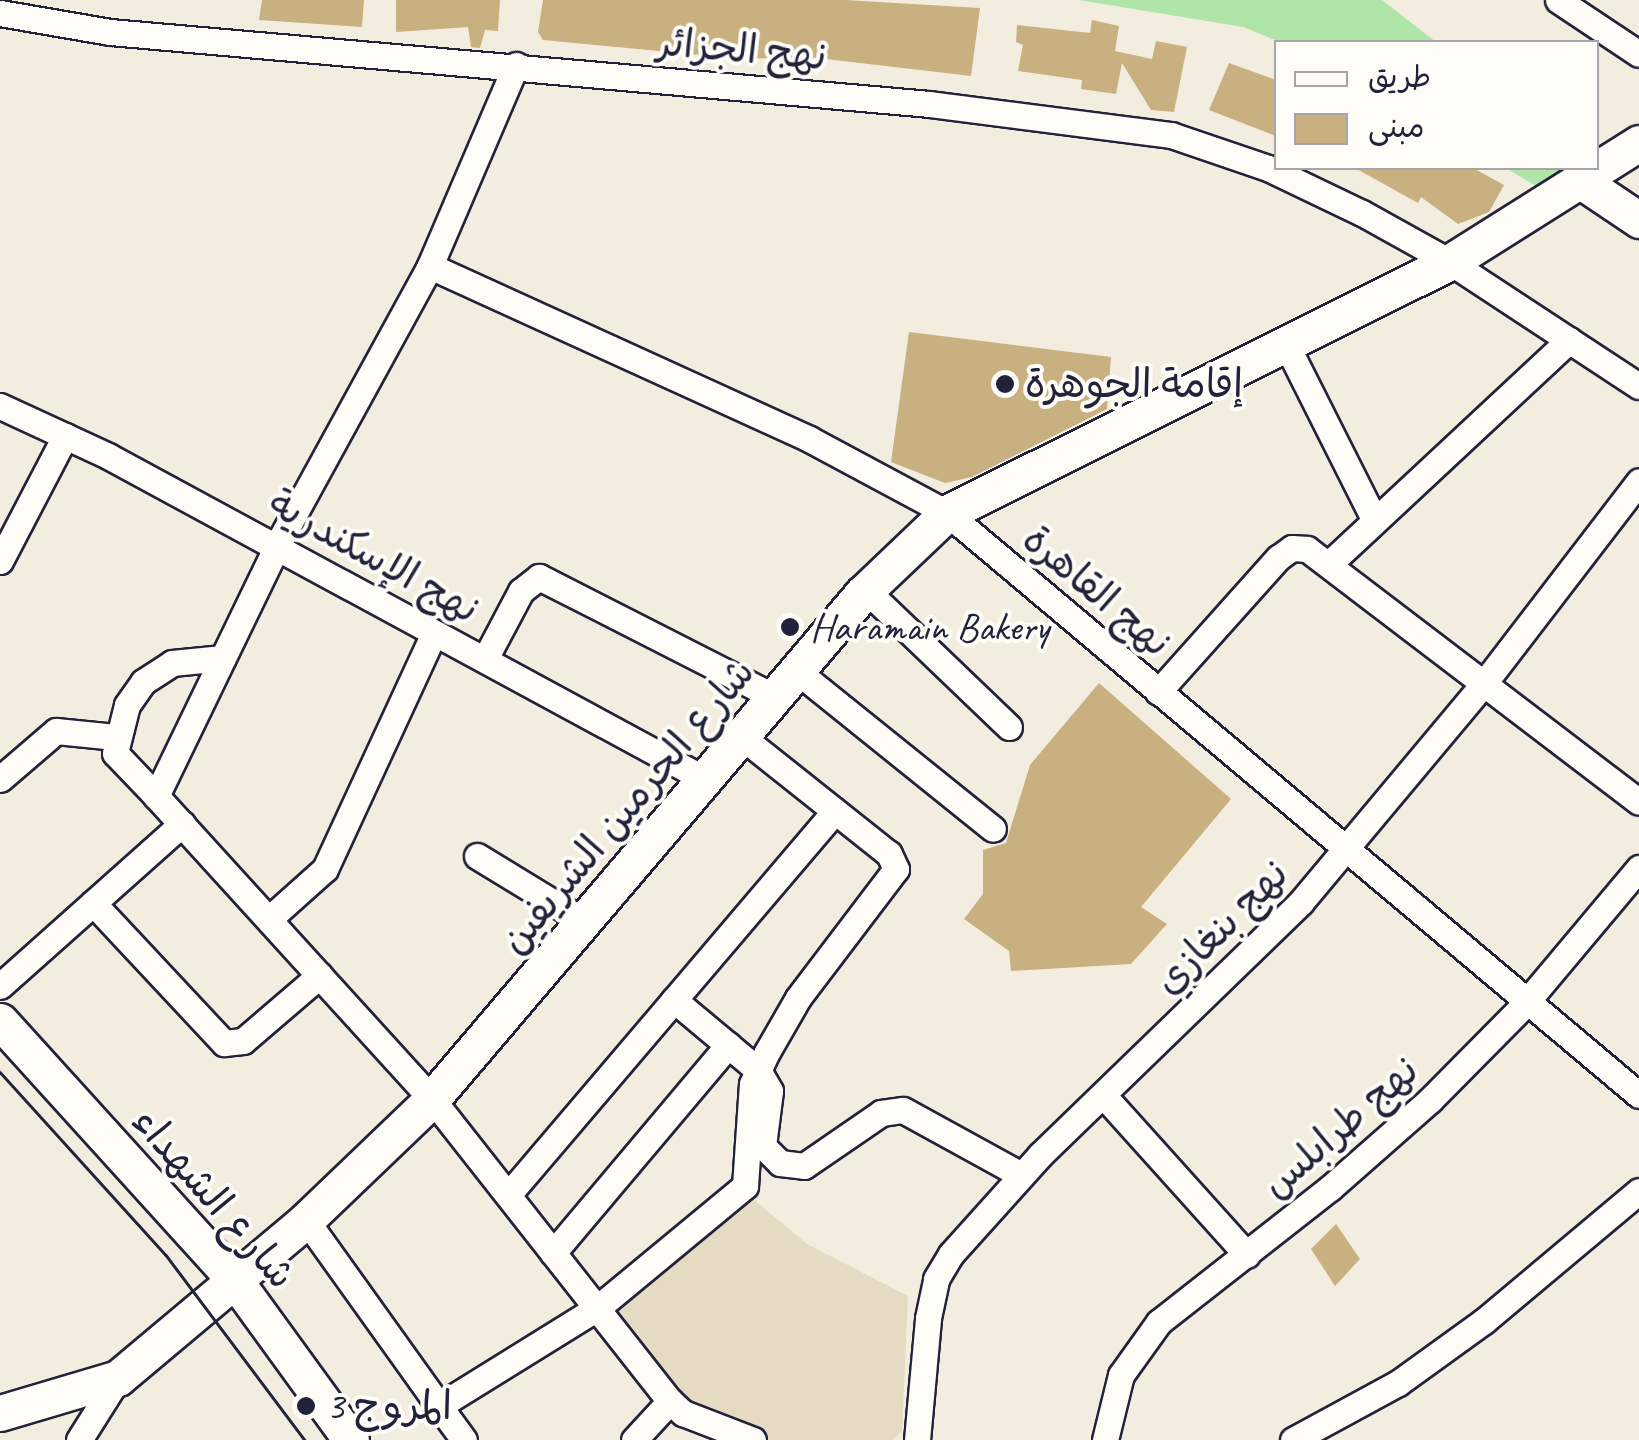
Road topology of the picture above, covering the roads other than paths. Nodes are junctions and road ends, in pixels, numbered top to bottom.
1 (1558, 0) edge
2 (0, 12) edge
3 (1639, 54) edge
4 (516, 65) junction
5 (1639, 143) edge
6 (1599, 170) edge
7 (1599, 170) edge
8 (1581, 182) junction
9 (1639, 220) edge
10 (1450, 262) junction
11 (430, 266) junction
12 (1568, 340) junction
13 (1286, 344) junction
14 (1639, 386) edge
15 (0, 406) edge
16 (65, 436) junction
17 (1639, 481) edge
18 (947, 513) junction
19 (1375, 521) junction
20 (277, 546) junction
21 (0, 561) edge
22 (1330, 564) junction
23 (866, 590) junction
24 (434, 633) junction
25 (223, 658) junction
26 (485, 659) junction
27 (1485, 682) junction
28 (787, 685) junction
29 (1158, 692) junction
30 (1009, 727) dead end
31 (116, 737) junction
32 (743, 738) junction
33 (0, 779) edge
34 (708, 781) junction
35 (156, 796) junction
36 (1639, 802) edge
37 (835, 811) junction
38 (182, 824) junction
39 (993, 828) dead end
40 (1345, 850) junction
41 (477, 856) dead end
42 (1639, 868) edge
43 (93, 903) junction
44 (269, 919) junction
45 (586, 922) junction
46 (320, 975) junction
47 (0, 986) edge
48 (674, 1000) junction
49 (1524, 1005) junction
50 (0, 1021) edge
51 (728, 1045) junction
52 (758, 1070) junction
53 (1103, 1095) junction
54 (1639, 1095) edge
55 (432, 1099) junction
56 (1021, 1175) junction
57 (1639, 1191) edge
58 (508, 1195) junction
59 (306, 1220) junction
60 (553, 1253) junction
61 (1247, 1255) junction
62 (234, 1278) junction
63 (600, 1306) junction
64 (118, 1378) junction
65 (670, 1401) junction
66 (439, 1406) junction
67 (0, 1413) edge
68 (80, 1440) edge
69 (351, 1440) edge
70 (464, 1440) edge
71 (634, 1440) edge
72 (754, 1440) edge
73 (917, 1440) edge
74 (1105, 1440) edge
75 (1293, 1440) edge

1 - 3 street
2 - 4 street, نهج الجزائر
4 - 10 street, نهج الجزائر
4 - 11 street
5 - 6 street, شارع الحرمين الشريفين
7 - 8 street, شارع الحرمين الشريفين
8 - 9 street
8 - 10 street, شارع الحرمين الشريفين
10 - 12 street, نهج الجزائر
10 - 13 street, شارع الحرمين الشريفين
11 - 18 street, نهج القاهرة
11 - 20 street
12 - 14 street, نهج الجزائر
12 - 19 street
13 - 18 street, شارع الحرمين الشريفين
13 - 19 street
15 - 16 street, نهج الإسكندرية
16 - 20 street, نهج الإسكندرية
16 - 21 street
17 - 27 street, نهج بنغازي
18 - 23 street, شارع الحرمين الشريفين
18 - 29 street, نهج القاهرة
19 - 22 street
20 - 24 street, نهج الإسكندرية
20 - 25 street
22 - 27 street
22 - 29 street
23 - 28 street, شارع الحرمين الشريفين
23 - 30 street
24 - 26 street, نهج الإسكندرية
24 - 44 street
25 - 31 street
25 - 35 street
26 - 28 street
26 - 34 street, نهج الإسكندرية
27 - 36 street
27 - 40 street, نهج بنغازي
28 - 32 street, شارع الحرمين الشريفين
28 - 39 street
29 - 40 street, نهج القاهرة
31 - 33 street
31 - 35 street
32 - 34 street, شارع الحرمين الشريفين
32 - 37 street
34 - 45 street, شارع الحرمين الشريفين
35 - 38 street
37 - 48 street
37 - 52 street
38 - 43 street
38 - 44 street
40 - 49 street, نهج القاهرة
40 - 53 street, نهج بنغازي
41 - 45 street
42 - 49 street, نهج طرابلس
43 - 46 street
43 - 47 street
44 - 46 street
45 - 55 street, شارع الحرمين الشريفين
46 - 55 street
48 - 51 street
48 - 58 street
49 - 54 street, نهج القاهرة
49 - 61 street, نهج طرابلس
50 - 62 street, شارع الشهداء
51 - 52 street
51 - 60 street
52 - 56 street
52 - 63 street
53 - 56 street, نهج بنغازي
53 - 61 street
55 - 58 street
55 - 59 street, شارع الحرمين الشريفين
56 - 73 street, نهج بنغازي
57 - 75 street
58 - 60 street
59 - 62 street, شارع الحرمين الشريفين
59 - 66 street
60 - 63 street
61 - 74 street, نهج طرابلس
62 - 64 street, شارع الحرمين الشريفين
62 - 69 street, شارع الشهداء
63 - 65 street
63 - 66 street
64 - 67 street
64 - 68 street
65 - 71 street
65 - 72 street
66 - 70 street

